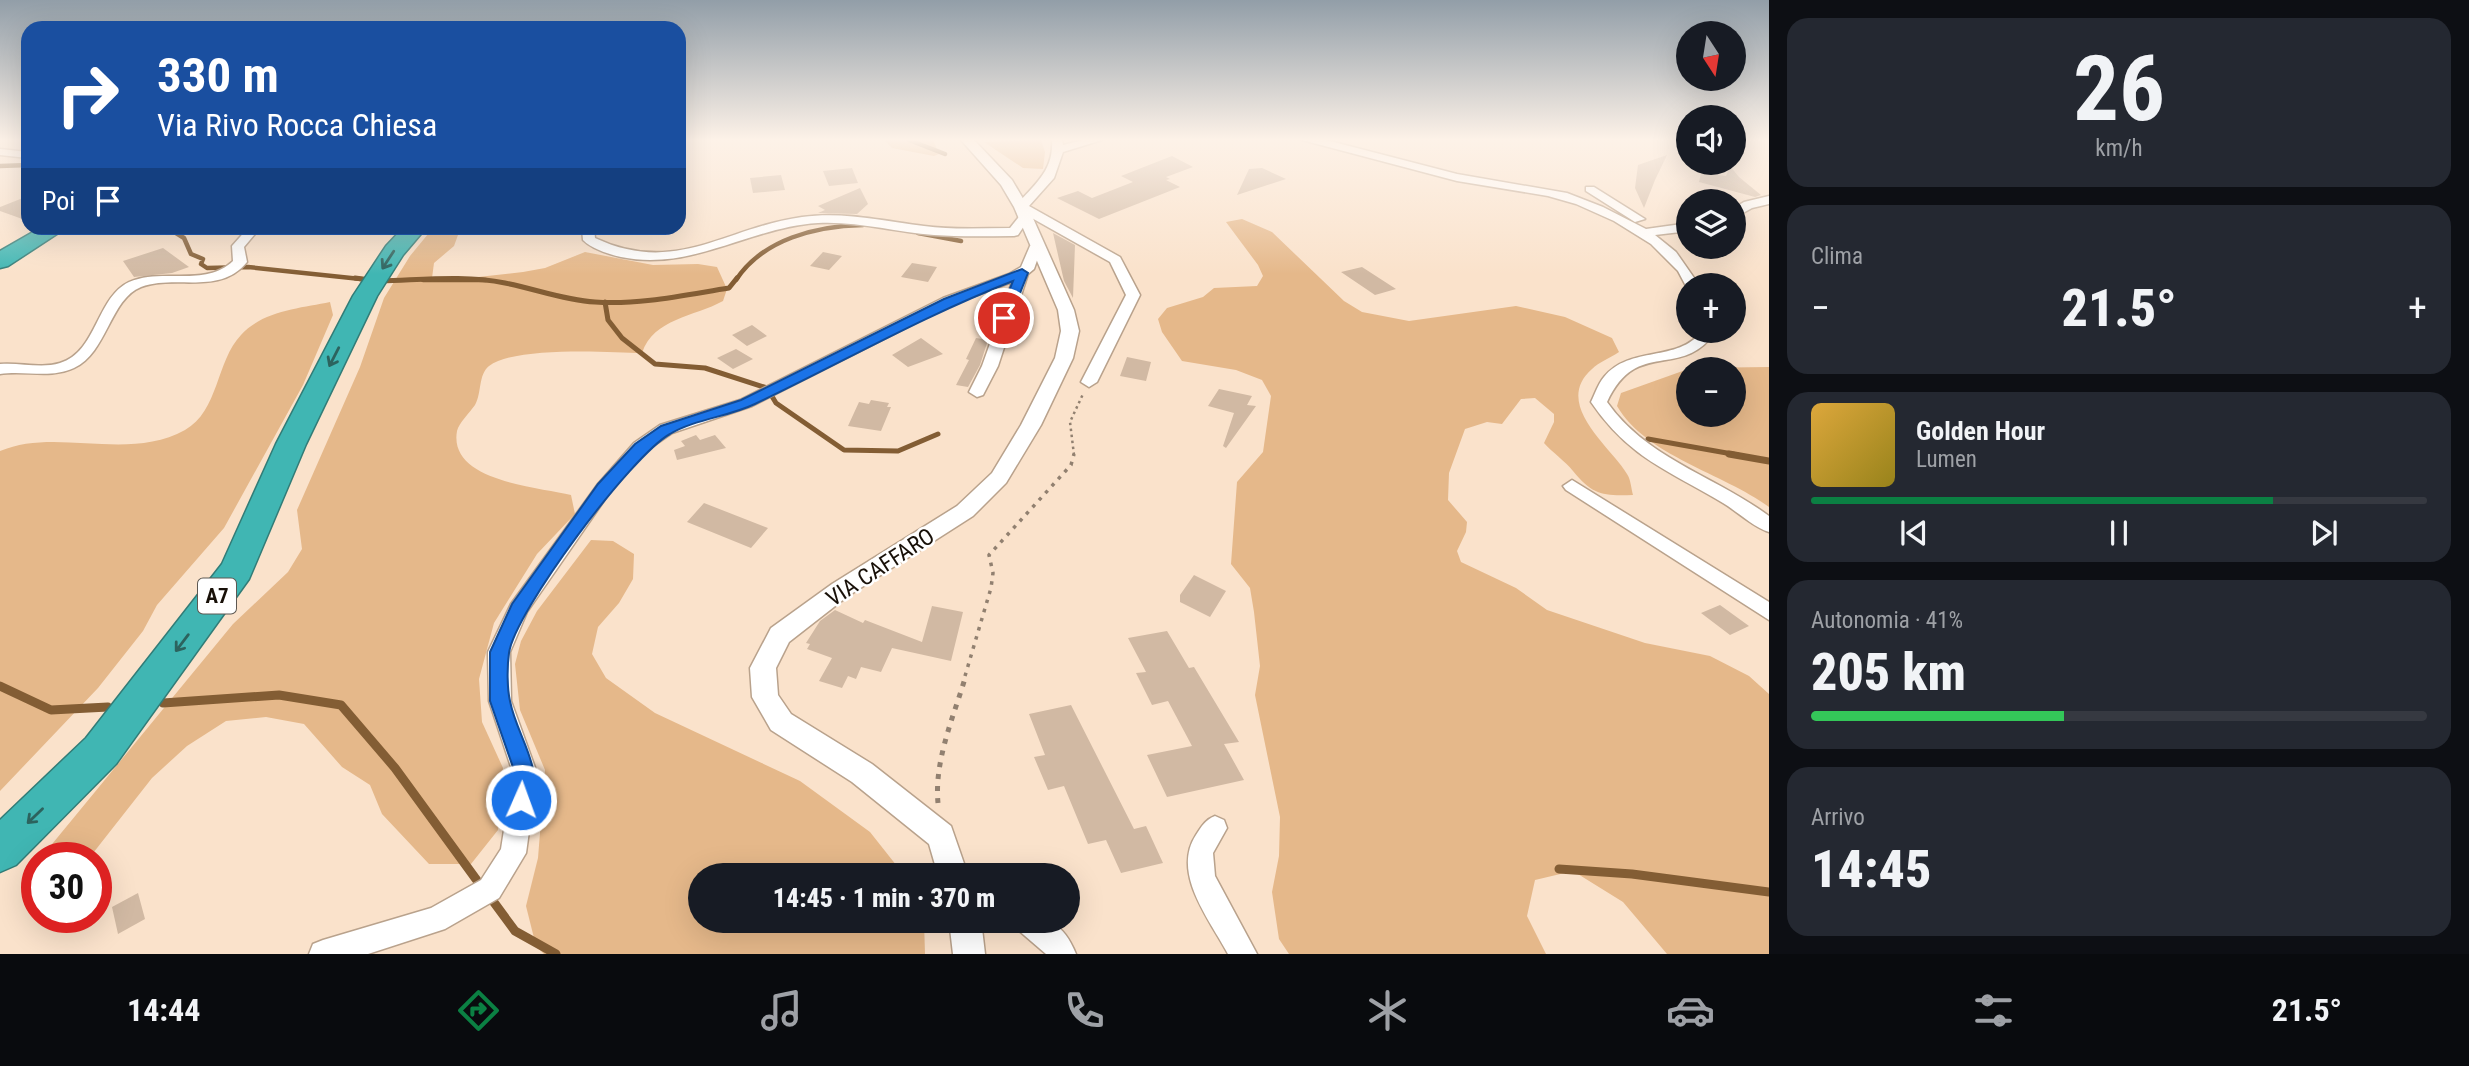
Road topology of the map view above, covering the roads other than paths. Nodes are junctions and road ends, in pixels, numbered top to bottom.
1 (1008, 185) edge
2 (1045, 185) edge
3 (1485, 185) edge
4 (1590, 189) dead end
5 (1769, 200) edge
6 (1746, 206) edge
7 (1021, 208) junction
8 (1676, 229) edge
9 (1661, 231) junction
10 (1645, 233) junction
11 (43, 235) edge
12 (248, 235) edge
13 (409, 235) edge
14 (589, 235) edge
15 (1036, 246) junction
16 (0, 261) edge
17 (1022, 273) junction
18 (1683, 273) edge
19 (1703, 343) edge
20 (0, 369) edge
21 (1089, 382) road end
22 (977, 393) dead end
23 (1572, 486) dead end
24 (1769, 525) edge
25 (1769, 612) edge
26 (1215, 828) dead end
27 (0, 850) edge
28 (949, 863) edge
29 (967, 933) edge
30 (1043, 933) edge
31 (323, 954) edge
32 (969, 954) edge
33 (1062, 954) edge
34 (1243, 954) edge

1 - 7 street, VIA CAFFARO
2 - 7 street
3 - 10 street
4 - 9 street
5 - 6 street
7 - 14 street
7 - 15 street, VIA CAFFARO
7 - 21 street
8 - 9 street
9 - 10 street
10 - 18 street
11 - 16 highway
12 - 20 street
13 -> 27 highway, A7
15 - 17 street
15 - 28 street, VIA CAFFARO
17 - 22 street
17 - 31 street
19 - 24 street
23 - 25 street
26 - 34 street
29 - 32 street
30 - 33 street

